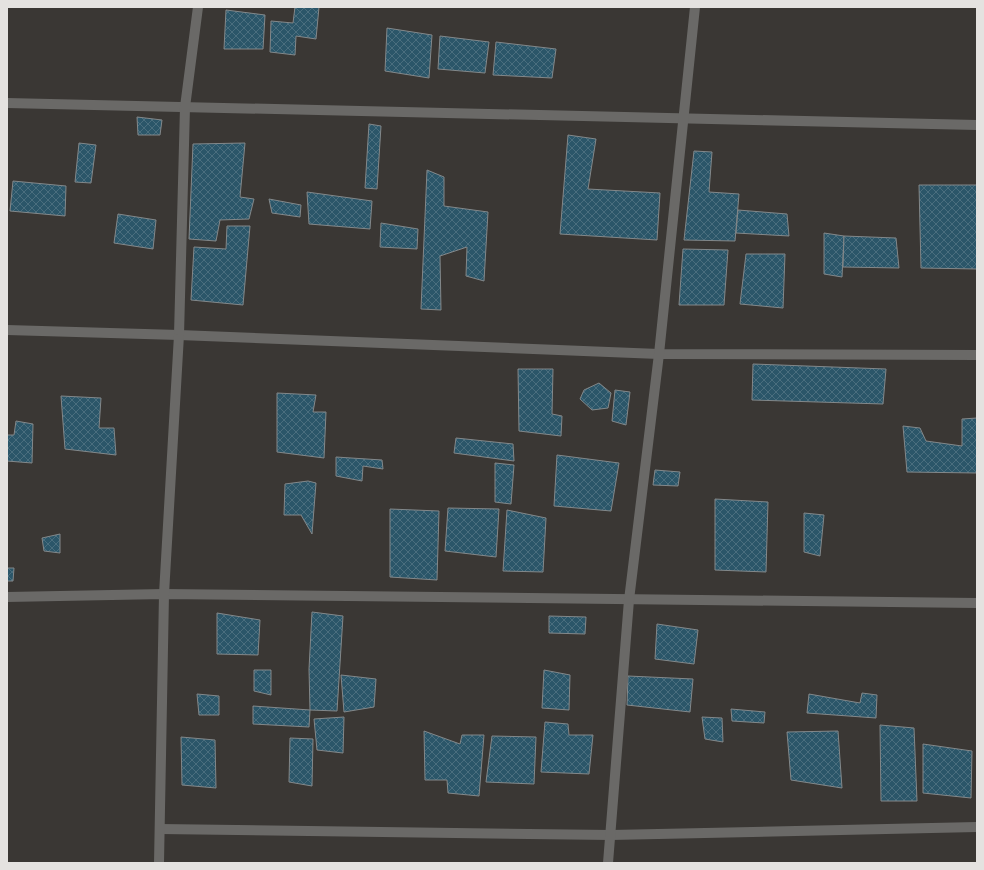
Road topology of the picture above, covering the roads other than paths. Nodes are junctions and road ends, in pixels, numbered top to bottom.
1 (198, 7) edge
2 (695, 7) edge
3 (7, 104) edge
4 (185, 107) junction
5 (683, 118) junction
6 (977, 126) edge
7 (7, 330) edge
8 (179, 335) junction
9 (659, 354) junction
10 (977, 355) edge
11 (164, 594) junction
12 (7, 597) edge
13 (629, 600) junction
14 (977, 603) edge
15 (977, 827) edge
16 (160, 829) junction
17 (611, 835) junction
18 (159, 863) edge
19 (608, 863) edge

1 - 4 street
2 - 5 street
3 - 4 street
4 - 5 street
4 - 8 street
5 - 6 street
5 - 9 street
7 - 8 street
8 - 9 street
8 - 11 street
9 - 10 street
9 - 13 street
11 - 12 street
11 - 13 street
11 - 16 street
13 - 14 street
13 - 17 street
15 - 17 street
16 - 17 street
16 - 18 street
17 - 19 street

